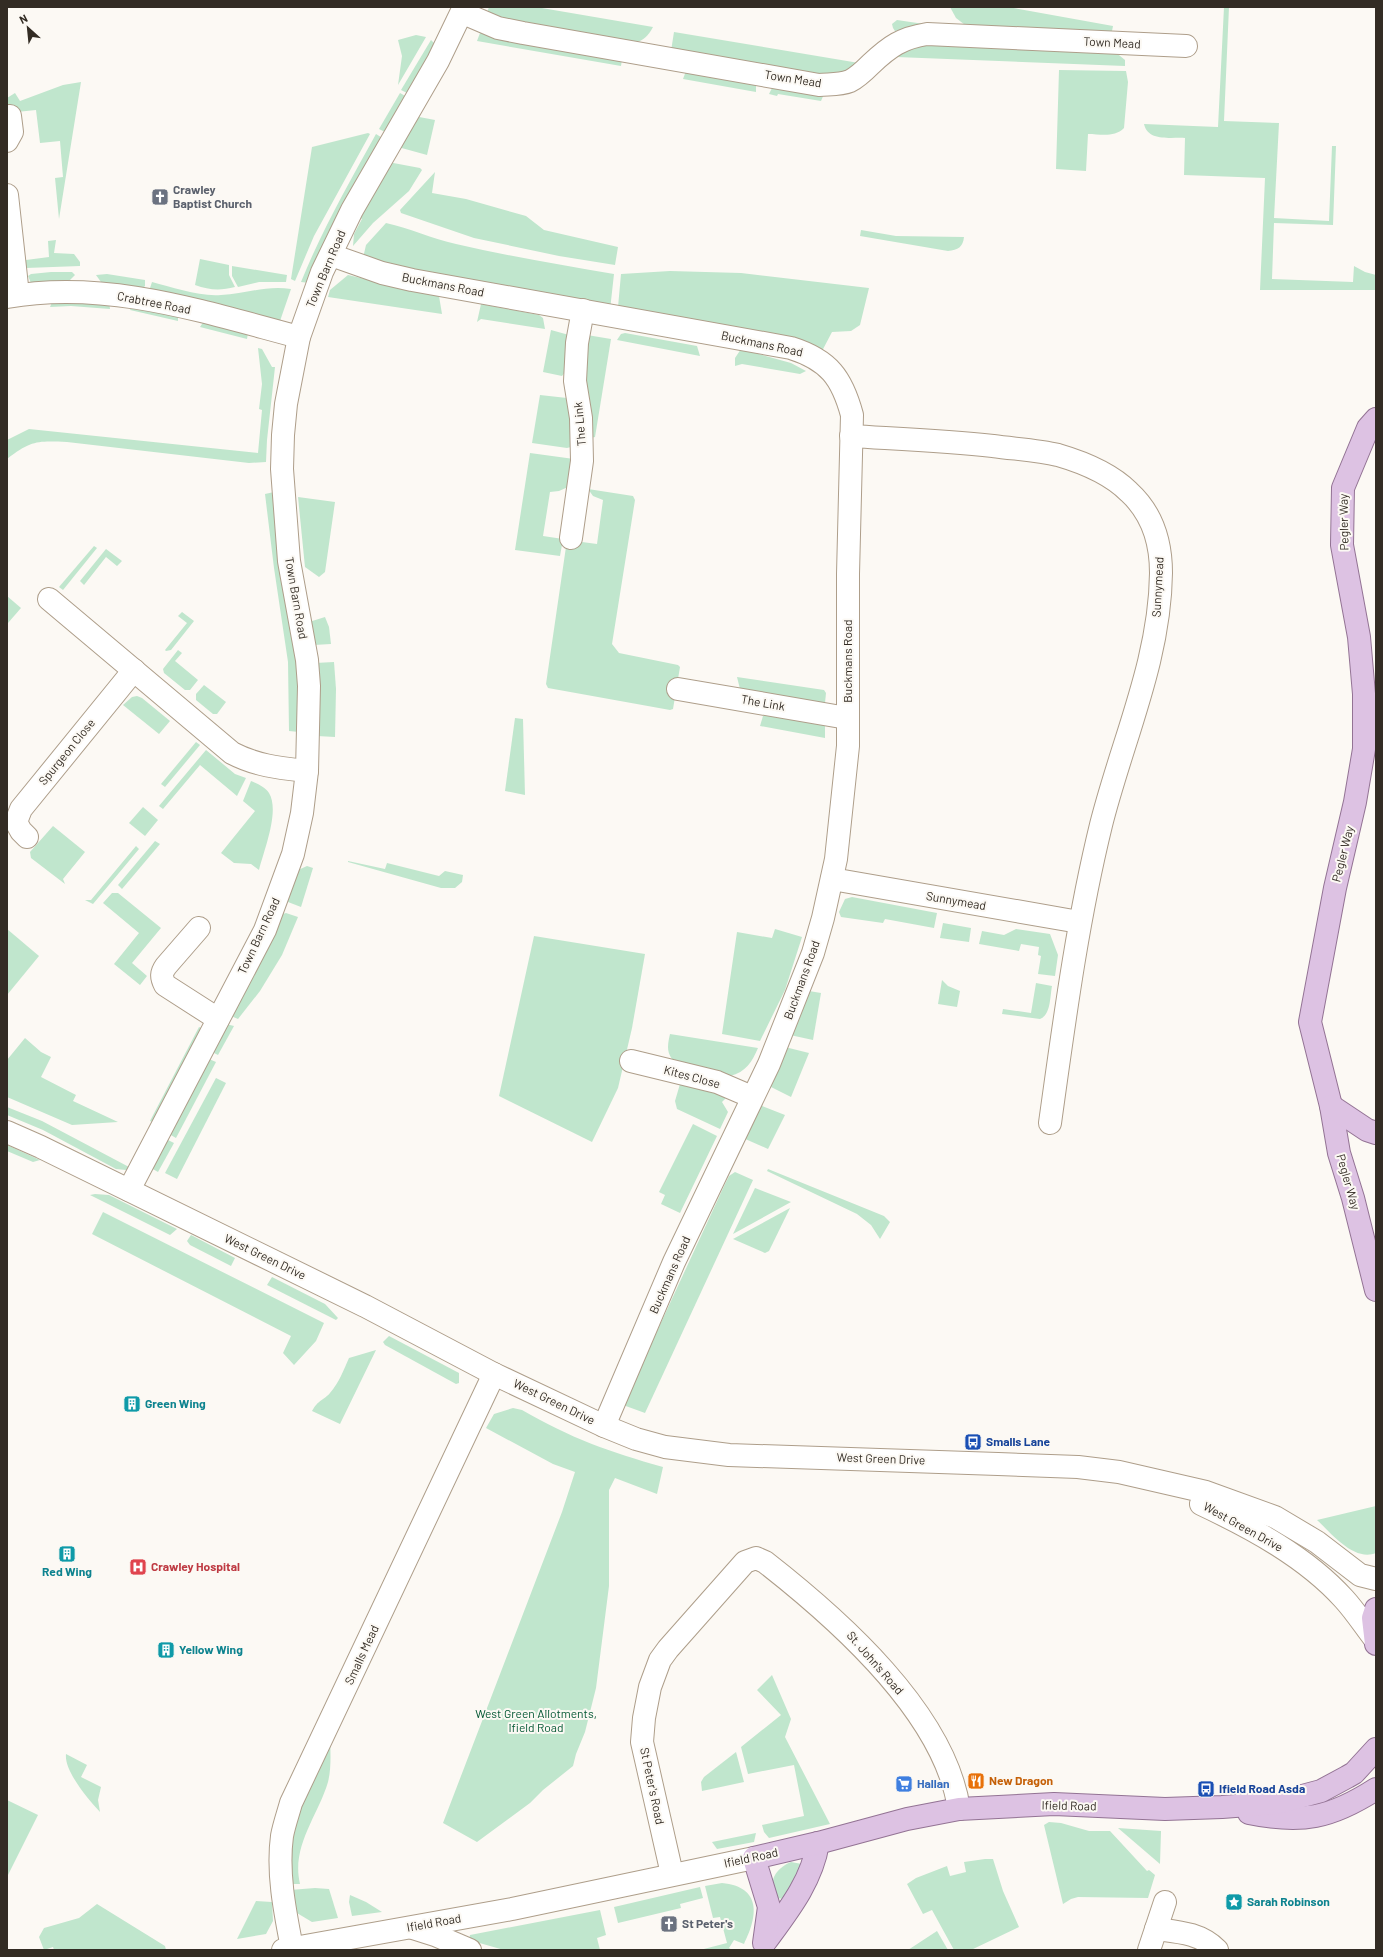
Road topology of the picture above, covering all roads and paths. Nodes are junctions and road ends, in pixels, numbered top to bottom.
1 (464, 10) edge
2 (1186, 46) dead end
3 (10, 116) dead end
4 (7, 141) edge
5 (7, 195) edge
6 (331, 255) junction
7 (13, 296) edge
8 (583, 310) junction
9 (299, 337) junction
10 (1376, 418) edge
11 (851, 436) junction
12 (571, 538) dead end
13 (49, 599) dead end
14 (134, 670) junction
15 (678, 689) dead end
16 (848, 718) junction
17 (307, 771) junction
18 (27, 837) dead end
19 (832, 879) junction
20 (1079, 922) junction
21 (199, 928) dead end
22 (218, 1019) junction
23 (631, 1061) dead end
24 (752, 1096) junction
25 (1331, 1106) junction
26 (1050, 1123) dead end
27 (7, 1132) edge
28 (1376, 1133) edge
29 (129, 1190) junction
30 (1376, 1290) edge
31 (494, 1374) junction
32 (604, 1426) junction
33 (1153, 1481) junction
34 (745, 1562) joint
35 (1376, 1579) edge
36 (1376, 1609) edge
37 (1375, 1641) edge
38 (1376, 1749) edge
39 (1376, 1789) edge
40 (1222, 1807) junction
41 (959, 1809) junction
42 (818, 1843) junction
43 (754, 1858) junction
44 (672, 1874) junction
45 (1165, 1902) dead end
46 (410, 1927) junction
47 (1156, 1929) junction
48 (763, 1946) edge
49 (288, 1949) edge
50 (470, 1950) edge
51 (1149, 1950) edge
52 (1217, 1950) edge

1 - 2 street, Town Mead
1 - 6 street, Town Barn Road
3 - 4 street
5 - 7 street
6 - 8 street, Buckmans Road
6 - 9 street, Town Barn Road
7 - 9 street, Crabtree Road
8 - 11 street, Buckmans Road
8 - 12 street, The Link
9 - 17 street, Town Barn Road
10 - 25 main road, Pegler Way
11 - 16 street, Buckmans Road
11 - 20 street, Sunnymead
13 - 14 street
14 - 17 street
14 - 18 street, Spurgeon Close
15 - 16 street, The Link
16 - 19 street, Buckmans Road
17 - 22 street, Town Barn Road
19 - 20 street, Sunnymead
19 - 24 street, Buckmans Road
20 - 26 street, Sunnymead
21 - 22 street
22 - 29 street, Town Barn Road
23 - 24 street, Kites Close
24 - 32 street, Buckmans Road
25 - 28 main road
25 - 30 main road, Pegler Way
27 - 29 street, West Green Drive
29 - 31 street, West Green Drive
31 - 32 street, West Green Drive
31 - 49 street, Smalls Mead
32 - 33 street, West Green Drive
33 - 35 street, West Green Drive
33 - 37 street, West Green Drive
34 - 41 street, St. John's Road
34 - 44 street, St Peter's Road
36 - 37 main road
38 - 40 main road, Ifield Road
39 - 40 main road, Ifield Road
40 - 41 main road, Ifield Road
41 - 42 main road, Ifield Road
42 - 43 main road, Ifield Road
42 - 48 main road
43 - 44 street, Ifield Road
43 - 48 main road
44 - 46 street, Ifield Road
45 - 47 street
46 - 49 street, Ifield Road
46 - 50 street
47 - 51 street
47 - 52 street

